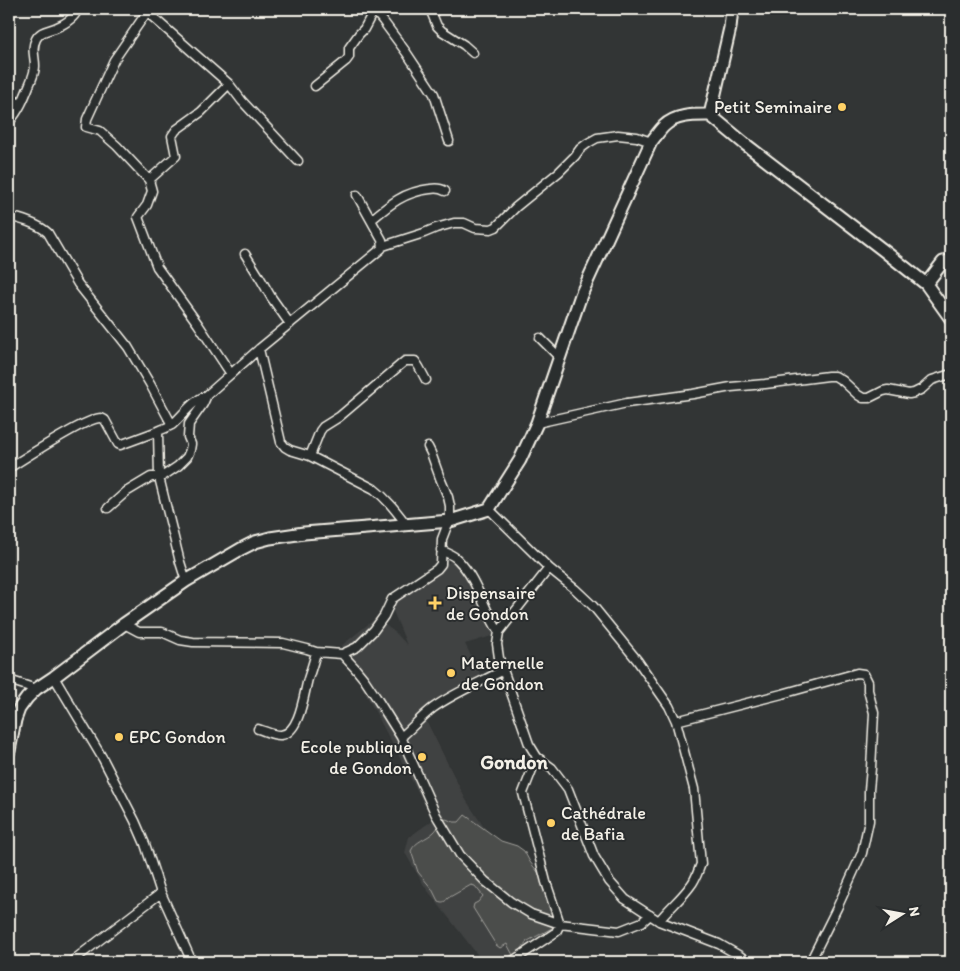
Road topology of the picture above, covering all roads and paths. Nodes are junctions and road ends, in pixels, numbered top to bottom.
1 (78, 9) edge
2 (373, 9) edge
3 (430, 9) edge
4 (732, 9) edge
5 (148, 10) edge
6 (473, 53) dead end
7 (229, 84) junction
8 (315, 86) dead end
9 (9, 95) edge
10 (20, 106) junction
11 (710, 115) junction
12 (9, 122) edge
13 (449, 141) dead end
14 (651, 142) junction
15 (298, 161) dead end
16 (149, 180) junction
17 (445, 191) dead end
18 (357, 195) dead end
19 (9, 217) edge
20 (371, 220) junction
21 (383, 246) junction
22 (245, 254) dead end
23 (951, 261) edge
24 (926, 284) junction
25 (951, 319) edge
26 (290, 324) junction
27 (540, 338) dead end
28 (259, 349) junction
29 (560, 358) junction
30 (231, 374) junction
31 (951, 374) edge
32 (426, 380) dead end
33 (207, 395) junction
34 (537, 424) junction
35 (172, 425) junction
36 (158, 431) junction
37 (428, 447) dead end
38 (310, 456) junction
39 (9, 468) edge
40 (159, 477) junction
41 (108, 508) dead end
42 (489, 508) junction
43 (450, 520) junction
44 (406, 524) junction
45 (441, 550) junction
46 (549, 568) junction
47 (186, 581) junction
48 (124, 624) junction
49 (498, 632) junction
50 (316, 652) junction
51 (342, 654) junction
52 (502, 671) junction
53 (54, 677) junction
54 (9, 680) edge
55 (36, 689) junction
56 (676, 721) junction
57 (258, 729) dead end
58 (401, 738) junction
59 (9, 751) edge
60 (537, 757) junction
61 (161, 893) junction
62 (650, 915) junction
63 (660, 921) junction
64 (560, 924) junction
65 (189, 960) edge
66 (71, 962) edge
67 (511, 962) edge
68 (748, 962) edge
69 (810, 962) edge

1 - 10 street
2 - 8 street
2 - 13 street
3 - 6 street
4 - 11 street
5 - 7 street
5 - 16 street
7 - 15 street
7 - 16 street
9 - 10 street
10 - 12 street
11 - 14 street
11 - 24 street
14 - 21 street
14 - 29 street
16 - 30 street
17 - 20 street
18 - 20 street
19 - 35 street
20 - 21 street
21 - 26 street
22 - 26 street
23 - 24 street
24 - 25 street
26 - 28 street
27 - 29 street
28 - 30 street
28 - 38 street
29 - 34 street
30 - 33 street
31 - 34 street
32 - 38 street
33 - 35 street
33 - 40 street
34 - 42 street
35 - 36 street
36 - 39 street
36 - 40 street
37 - 43 street
38 - 44 street
40 - 41 street
40 - 47 street
42 - 43 street
42 - 46 street
43 - 44 street
43 - 45 street
44 - 47 street
45 - 49 street
45 - 51 street
46 - 49 street
46 - 56 street
47 - 48 street
48 - 50 street
48 - 53 street
49 - 52 street
50 - 51 street
50 - 57 street
51 - 58 street
52 - 58 street
52 - 60 street
53 - 55 street
53 - 61 street
54 - 55 street
55 - 59 street
56 - 63 street
56 - 69 street
58 - 64 street
60 - 62 street
60 - 64 street
61 - 65 street
61 - 66 street
62 - 63 street
62 - 64 street
63 - 68 street
64 - 67 street

